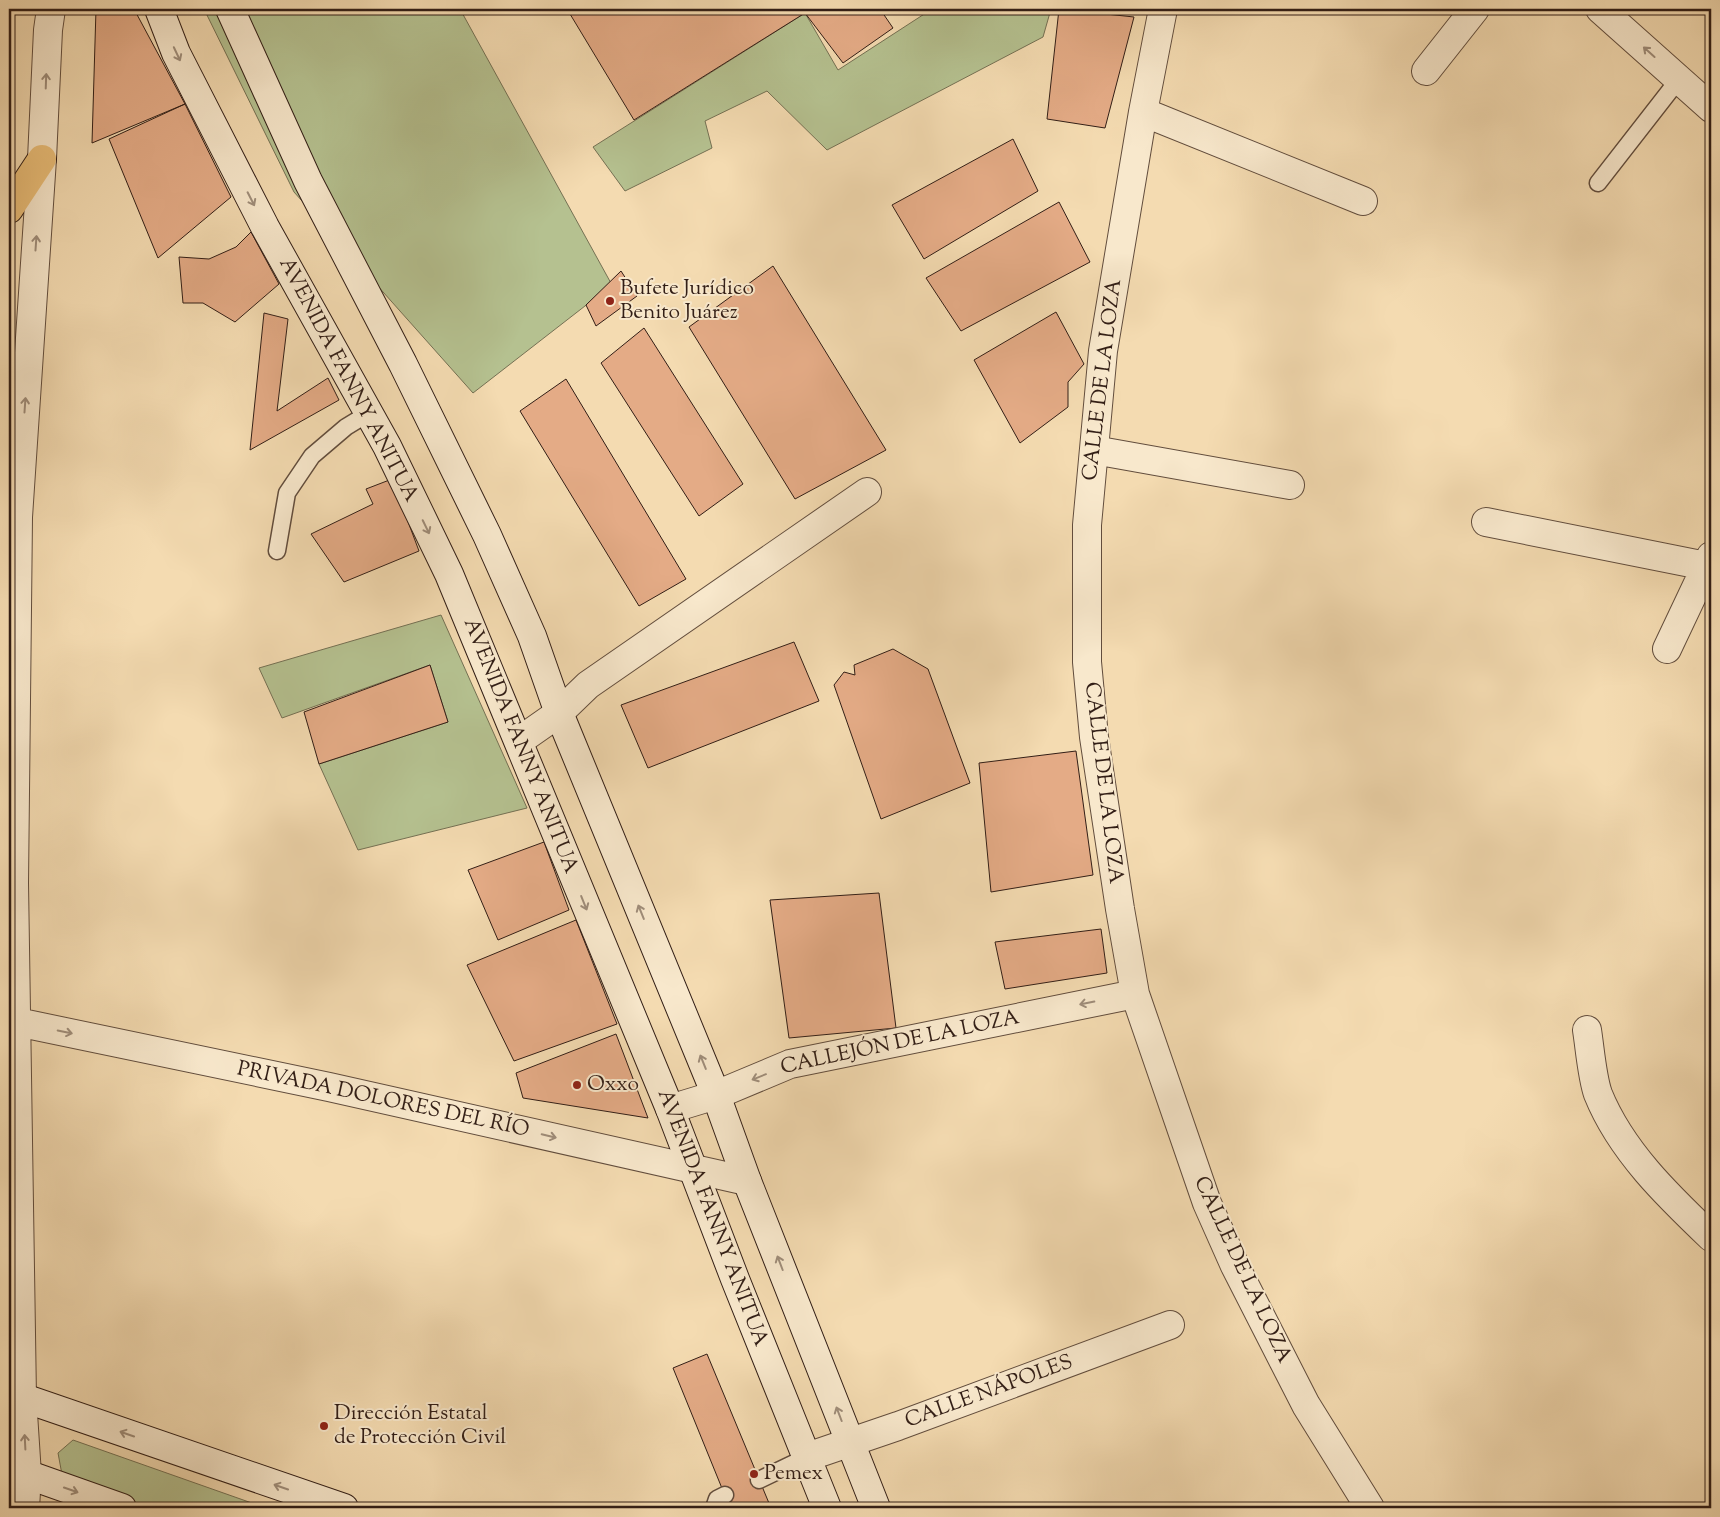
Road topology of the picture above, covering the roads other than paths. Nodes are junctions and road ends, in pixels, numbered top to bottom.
1 (51, 9) edge
2 (159, 9) edge
3 (230, 9) edge
4 (1163, 9) edge
5 (1475, 9) edge
6 (1600, 9) edge
7 (1426, 71) dead end
8 (1679, 79) junction
9 (1711, 108) edge
10 (1143, 112) junction
11 (42, 159) junction
12 (1598, 183) dead end
13 (1364, 200) dead end
14 (9, 209) edge
15 (369, 413) junction
16 (1094, 450) junction
17 (1290, 485) dead end
18 (867, 492) dead end
19 (1486, 522) dead end
20 (277, 551) dead end
21 (1709, 561) edge
22 (1667, 649) dead end
23 (559, 713) junction
24 (519, 741) junction
25 (1135, 994) junction
26 (17, 1022) junction
27 (1587, 1030) dead end
28 (716, 1095) junction
29 (670, 1109) junction
30 (693, 1169) junction
31 (747, 1180) junction
32 (1711, 1237) edge
33 (1170, 1325) dead end
34 (16, 1395) edge
35 (850, 1443) junction
36 (807, 1457) junction
37 (18, 1471) edge
38 (759, 1480) dead end
39 (725, 1495) dead end
40 (25, 1508) edge
41 (122, 1508) edge
42 (344, 1508) edge
43 (714, 1508) edge
44 (827, 1508) edge
45 (876, 1508) edge
46 (1370, 1508) edge

11 -> 1 street
2 -> 15 street, AVENIDA FANNY ANITUA
3 - 23 street
4 - 10 street, CALLE DE LA LOZA
5 - 7 street
8 -> 6 street
8 - 9 street
8 - 12 lane
10 - 13 street
10 - 16 street, CALLE DE LA LOZA
11 - 14 main road
26 -> 11 street
15 - 20 lane
15 -> 24 street, AVENIDA FANNY ANITUA
16 - 17 street
16 - 25 street, CALLE DE LA LOZA
18 - 23 street
19 - 21 street
21 - 22 street
23 - 24 street
28 -> 23 street
24 -> 29 street, AVENIDA FANNY ANITUA
25 -> 28 street, CALLEJÓN DE LA LOZA
25 - 46 street, CALLE DE LA LOZA
26 -> 30 street, PRIVADA DOLORES DEL RÍO
26 - 34 street
27 - 32 street
28 - 29 street, CALLEJÓN DE LA LOZA
28 - 31 street
29 - 30 street, AVENIDA FANNY ANITUA
30 - 31 street, PRIVADA DOLORES DEL RÍO
30 - 36 street, AVENIDA FANNY ANITUA
35 -> 31 street
33 - 35 street, CALLE NÁPOLES
37 -> 34 street
42 -> 34 street
35 - 36 street, CALLE NÁPOLES
35 - 45 street
36 - 38 lane
36 - 44 street, AVENIDA FANNY ANITUA
37 - 40 street
37 -> 41 street
39 - 43 lane

